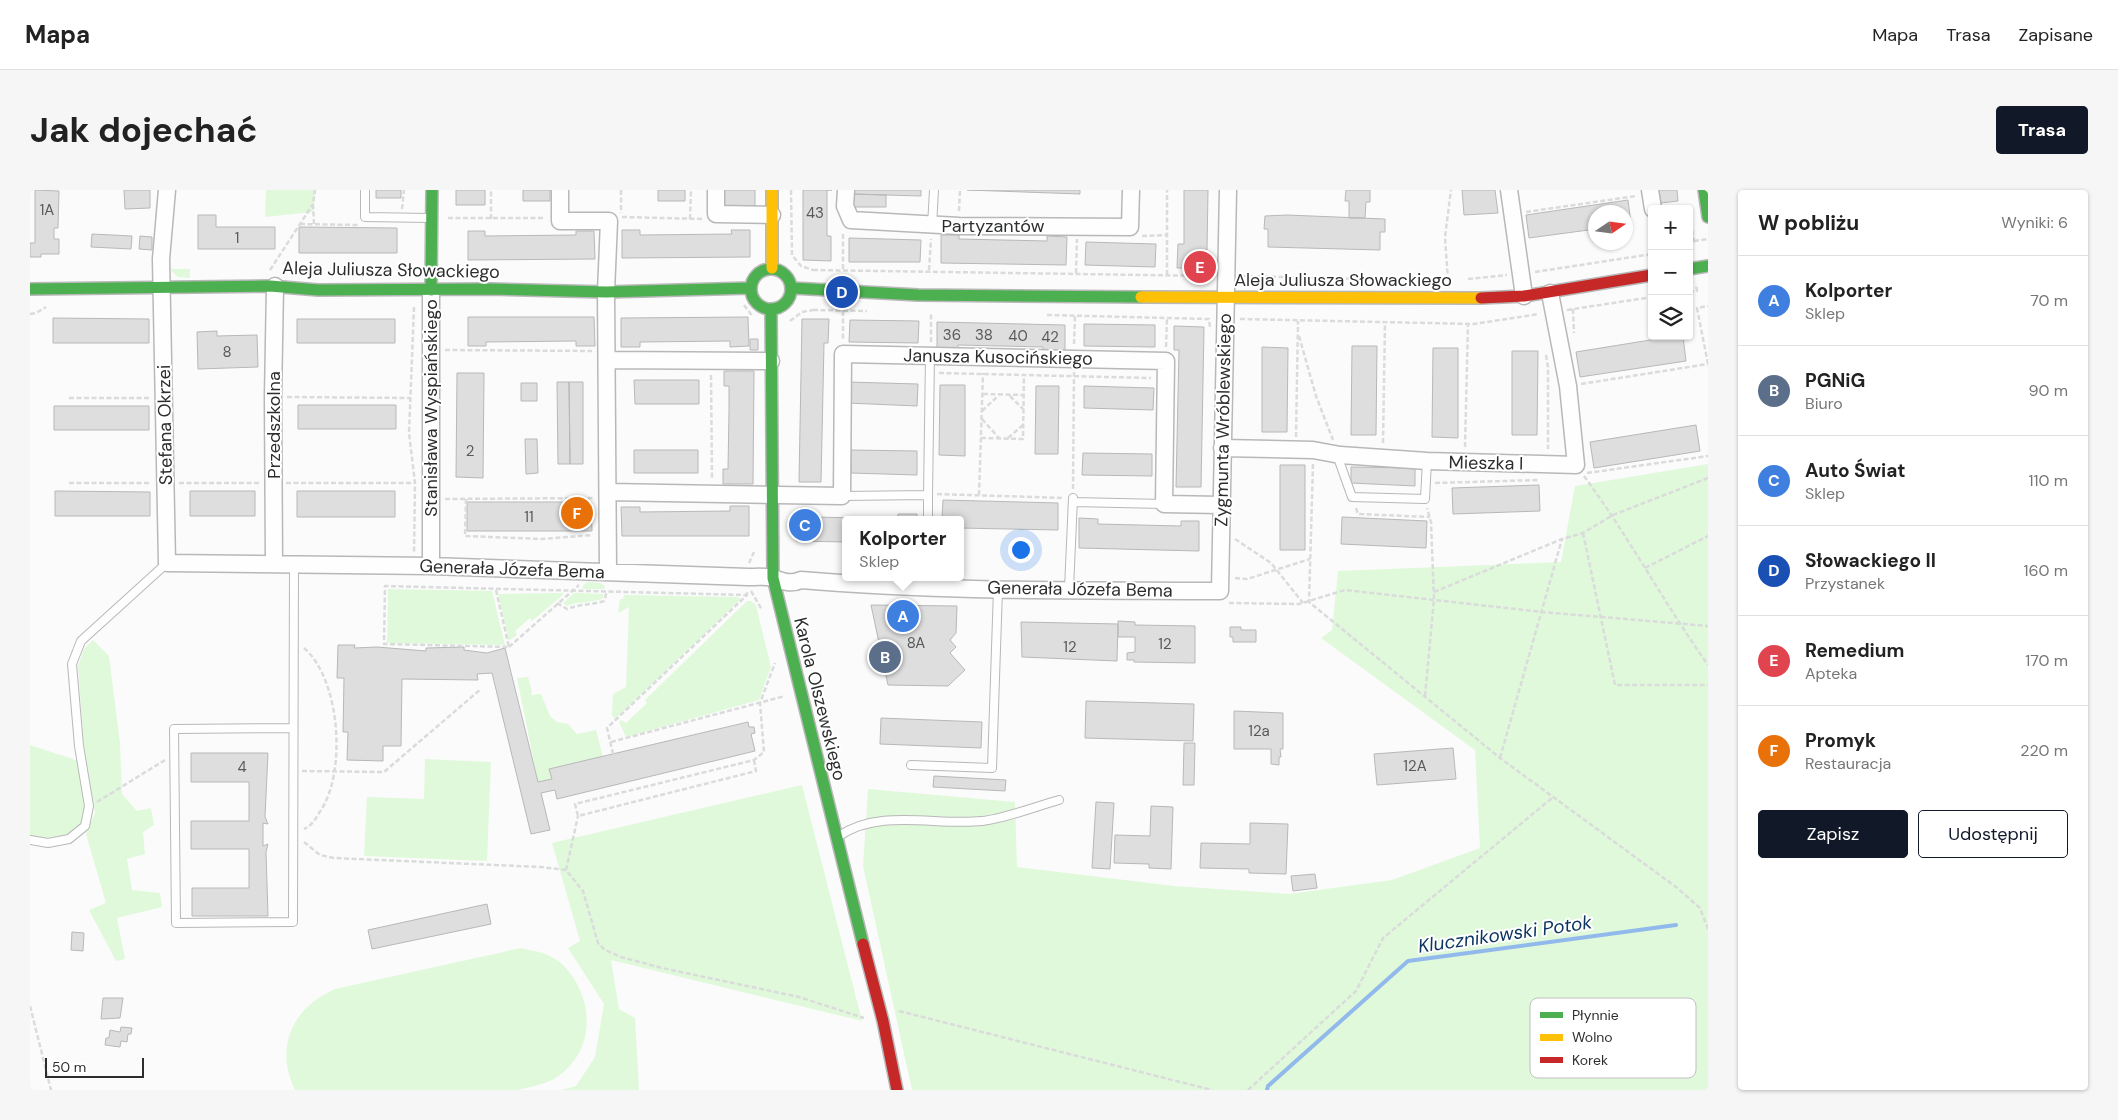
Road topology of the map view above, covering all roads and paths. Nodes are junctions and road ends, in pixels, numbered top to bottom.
1 (167, 190) edge
2 (315, 190) edge
3 (365, 190) edge
4 (404, 190) edge
5 (432, 190) edge
6 (491, 190) edge
7 (560, 190) edge
8 (621, 190) edge
9 (691, 190) edge
10 (716, 190) edge
11 (772, 190) edge
12 (791, 190) edge
13 (846, 190) edge
14 (934, 190) edge
15 (1131, 190) edge
16 (1168, 190) edge
17 (1228, 190) edge
18 (1451, 190) edge
19 (1509, 190) edge
20 (1704, 190) edge
21 (1651, 198) edge
22 (313, 204) junction
23 (1512, 214) junction
24 (772, 215) junction
25 (365, 217) junction
26 (1708, 217) edge
27 (402, 218) junction
28 (432, 218) junction
29 (491, 218) junction
30 (560, 218) junction
31 (615, 219) junction
32 (690, 219) junction
33 (701, 219) dead end
34 (300, 224) junction
35 (314, 224) junction
36 (844, 229) dead end
37 (931, 232) junction
38 (1078, 235) dead end
39 (1693, 236) edge
40 (1708, 239) edge
41 (1694, 241) joint
42 (792, 255) dead end
43 (1648, 255) edge
44 (1708, 266) edge
45 (772, 268) junction
46 (1693, 268) edge
47 (843, 269) junction
48 (813, 270) dead end
49 (930, 270) junction
50 (1231, 270) junction
51 (1076, 273) junction
52 (1166, 274) junction
53 (1521, 274) junction
54 (1648, 276) edge
55 (1371, 279) dead end
56 (1457, 280) dead end
57 (1466, 280) dead end
58 (273, 286) junction
59 (162, 287) junction
60 (751, 288) junction
61 (792, 288) junction
62 (30, 289) edge
63 (412, 290) junction
64 (432, 290) junction
65 (1697, 291) dead end
66 (606, 292) junction
67 (1693, 292) edge
68 (1550, 293) junction
69 (1524, 296) junction
70 (1225, 297) junction
71 (1708, 306) edge
72 (770, 309) junction
73 (813, 310) dead end
74 (842, 311) junction
75 (872, 311) dead end
76 (931, 313) dead end
77 (1539, 314) dead end
78 (1046, 315) dead end
79 (1075, 316) junction
80 (1166, 318) junction
81 (1263, 320) dead end
82 (1298, 321) dead end
83 (1384, 322) dead end
84 (1540, 323) dead end
85 (1468, 324) dead end
86 (1224, 327) junction
87 (1298, 332) junction
88 (431, 350) junction
89 (1545, 350) dead end
90 (843, 354) junction
91 (607, 355) junction
92 (930, 356) junction
93 (984, 357) junction
94 (1025, 358) junction
95 (1074, 359) junction
96 (711, 361) junction
97 (771, 361) junction
98 (1166, 361) junction
99 (1708, 364) edge
100 (930, 373) junction
101 (983, 374) junction
102 (1024, 375) junction
103 (1074, 376) junction
104 (1166, 378) junction
105 (1568, 386) junction
106 (982, 394) junction
107 (999, 395) junction
108 (1009, 395) junction
109 (1024, 396) junction
110 (273, 397) junction
111 (69, 398) dead end
112 (165, 398) junction
113 (410, 398) junction
114 (1023, 410) junction
115 (982, 411) junction
116 (982, 419) junction
117 (1023, 425) junction
118 (981, 438) junction
119 (999, 438) junction
120 (1008, 438) junction
121 (1222, 448) junction
122 (1296, 450) junction
123 (1314, 450) junction
124 (1548, 450) dead end
125 (1336, 451) junction
126 (1383, 458) junction
127 (1427, 461) junction
128 (1465, 462) junction
129 (1576, 465) junction
130 (1708, 478) edge
131 (69, 483) dead end
132 (166, 483) junction
133 (274, 483) junction
134 (415, 483) junction
135 (712, 494) junction
136 (771, 494) junction
137 (928, 494) junction
138 (608, 495) junction
139 (979, 495) junction
140 (842, 496) junction
141 (1352, 497) junction
142 (431, 499) junction
143 (466, 499) junction
144 (1425, 499) junction
145 (1073, 500) junction
146 (1164, 504) junction
147 (1221, 505) junction
148 (1613, 515) junction
149 (928, 516) edge
150 (1430, 517) junction
151 (1583, 533) junction
152 (608, 534) junction
153 (1708, 536) edge
154 (1234, 538) dead end
155 (1562, 539) junction
156 (1310, 559) junction
157 (168, 563) junction
158 (274, 564) junction
159 (294, 564) junction
160 (414, 566) junction
161 (431, 566) junction
162 (1645, 568) junction
163 (1278, 569) junction
164 (748, 577) junction
165 (773, 578) junction
166 (1247, 579) dead end
167 (842, 581) edge
168 (864, 581) edge
169 (583, 582) dead end
170 (927, 582) edge
171 (608, 583) junction
172 (998, 589) junction
173 (1069, 589) junction
174 (496, 590) junction
175 (572, 590) junction
176 (1434, 592) junction
177 (747, 596) junction
178 (1220, 597) junction
179 (1434, 598) junction
180 (1309, 602) junction
181 (557, 603) junction
182 (1302, 604) junction
183 (1542, 612) junction
184 (1601, 617) junction
185 (1678, 624) junction
186 (1708, 626) edge
187 (294, 647) junction
188 (509, 647) junction
189 (775, 664) dead end
190 (1708, 664) edge
191 (1708, 685) edge
192 (481, 689) dead end
193 (801, 692) junction
194 (1425, 696) junction
195 (760, 703) junction
196 (293, 728) junction
197 (611, 743) junction
198 (174, 754) junction
199 (613, 754) dead end
200 (1500, 758) junction
201 (754, 760) junction
202 (911, 765) dead end
203 (293, 770) junction
204 (336, 772) junction
205 (1552, 798) junction
206 (1059, 800) dead end
207 (90, 806) junction
208 (578, 816) junction
209 (293, 834) junction
210 (836, 838) junction
211 (30, 840) edge
212 (566, 870) junction
213 (1708, 929) edge
214 (30, 1006) edge
215 (898, 1011) dead end
216 (883, 1022) junction
217 (51, 1090) edge
218 (897, 1090) edge
219 (1212, 1090) edge
220 (1248, 1090) edge

1 - 59 street, Stefana Okrzei
2 - 22 path
3 - 25 lane
4 - 27 path
5 - 28 street, Stanisława Wyspiańskiego
6 - 29 path
7 - 30 street
8 - 31 path
9 - 32 path
10 - 24 street
11 - 24 street
12 - 42 path
13 - 37 street, Partyzantów
14 - 37 lane
15 - 37 street, Partyzantów
16 - 52 path
17 - 50 street, Zygmunta Wróblewskiego
18 - 56 path
19 - 23 street
20 - 26 street
21 - 23 path
22 - 34 path
22 - 35 path
23 - 53 street
24 - 45 street
25 - 27 lane
25 - 35 path
27 - 28 lane
28 - 29 path
28 - 64 street, Stanisława Wyspiańskiego
29 - 30 path
30 - 31 street
31 - 32 path
31 - 66 street
32 - 33 path
34 - 35 path
34 - 58 path
36 - 47 path
37 - 49 path
38 - 51 path
39 - 41 path
40 - 41 path
43 - 53 path
44 - 46 street
45 - 60 street
45 - 61 street
47 - 48 path
47 - 49 path
49 - 51 path
50 - 52 path
50 - 55 path
50 - 70 street, Zygmunta Wróblewskiego
51 - 52 path
53 - 57 path
53 - 69 street
54 - 68 street, Aleja Juliusza Słowackiego
58 - 59 street, Aleja Juliusza Słowackiego
58 - 63 street, Aleja Juliusza Słowackiego
58 - 110 street, Przedszkolna
59 - 62 street, Aleja Juliusza Słowackiego
59 - 112 street, Stefana Okrzei
60 - 66 street, Aleja Juliusza Słowackiego
60 - 72 street
61 - 70 street, Aleja Juliusza Słowackiego
61 - 72 street
63 - 64 street, Aleja Juliusza Słowackiego
63 - 113 path
64 - 66 street, Aleja Juliusza Słowackiego
64 - 88 street, Stanisława Wyspiańskiego
65 - 67 path
66 - 91 street
68 - 69 street, Aleja Juliusza Słowackiego
68 - 105 street
69 - 70 street, Aleja Juliusza Słowackiego
70 - 86 street, Zygmunta Wróblewskiego
71 - 99 path
72 - 97 street, Karola Olszewskiego
73 - 74 path
74 - 75 path
74 - 90 path
76 - 92 path
77 - 84 path
78 - 79 path
79 - 80 path
79 - 95 path
80 - 86 path
80 - 98 path
81 - 86 path
82 - 87 path
83 - 126 path
85 - 128 path
86 - 121 street, Zygmunta Wróblewskiego
87 - 122 path
87 - 125 path
88 - 91 path
88 - 142 street, Stanisława Wyspiańskiego
89 - 124 path
90 - 92 street, Janusza Kusocińskiego
90 - 140 street
91 - 96 street
91 - 138 street
92 - 93 street, Janusza Kusocińskiego
92 - 100 lane
93 - 94 street, Janusza Kusocińskiego
93 - 101 path
94 - 95 street, Janusza Kusocińskiego
94 - 102 path
95 - 98 street, Janusza Kusocińskiego
95 - 103 path
96 - 97 street
96 - 135 path
97 - 136 street, Karola Olszewskiego
98 - 104 street
99 - 105 path
100 - 101 path
100 - 137 lane
101 - 102 path
101 - 106 path
102 - 103 path
102 - 109 path
103 - 104 path
103 - 145 path
104 - 146 street
105 - 129 street
106 - 107 path
106 - 115 path
107 - 108 path
107 - 115 path
108 - 109 path
108 - 114 path
109 - 114 path
110 - 113 path
110 - 133 street, Przedszkolna
111 - 112 path
112 - 132 street, Stefana Okrzei
113 - 134 path
114 - 117 path
115 - 116 path
116 - 118 path
116 - 119 path
117 - 120 path
117 - 120 path
118 - 119 path
118 - 139 path
119 - 120 path
121 - 122 street, Mieszka I
121 - 147 street, Zygmunta Wróblewskiego
122 - 123 street, Mieszka I
123 - 125 street, Mieszka I
123 - 156 path
125 - 126 street, Mieszka I
125 - 141 lane
126 - 127 street, Mieszka I
127 - 128 street, Mieszka I
127 - 144 lane
128 - 129 street, Mieszka I
129 - 148 path
130 - 148 path
131 - 132 path
132 - 133 path
132 - 157 street, Stefana Okrzei
133 - 134 path
133 - 158 street, Przedszkolna
134 - 160 path
135 - 136 street
135 - 138 street
136 - 140 street
136 - 165 street, Karola Olszewskiego
137 - 139 path
137 - 140 lane
137 - 149 lane
138 - 143 path
138 - 152 street
139 - 145 path
141 - 144 lane
141 - 150 path
142 - 143 path
142 - 161 street, Stanisława Wyspiańskiego
143 - 152 path
144 - 150 path
145 - 146 lane
145 - 173 lane
146 - 147 street
147 - 178 street, Zygmunta Wróblewskiego
148 - 151 path
148 - 162 path
150 - 176 path
151 - 155 path
151 - 184 path
152 - 171 street
153 - 162 path
154 - 163 path
155 - 176 path
155 - 183 path
156 - 163 path
156 - 180 path
157 - 158 street, Generała Józefa Bema
157 - 207 lane
158 - 159 street, Generała Józefa Bema
159 - 160 street, Generała Józefa Bema
159 - 187 lane
160 - 161 street, Generała Józefa Bema
161 - 171 street, Generała Józefa Bema
162 - 185 path
163 - 166 path
163 - 182 path
164 - 165 street, Generała Józefa Bema
164 - 171 street, Generała Józefa Bema
164 - 177 path
165 - 167 street, Generała Józefa Bema
165 - 193 street, Karola Olszewskiego
168 - 170 street, Generała Józefa Bema
169 - 175 path
170 - 172 street, Generała Józefa Bema
171 - 175 path
171 - 177 path
171 - 181 path
172 - 173 street, Generała Józefa Bema
172 - 202 lane
173 - 178 street, Generała Józefa Bema
174 - 175 path
174 - 188 path
174 - 188 path
175 - 181 path
176 - 179 path
177 - 197 path
178 - 182 path
179 - 180 path
179 - 183 path
179 - 194 path
180 - 182 path
180 - 194 path
181 - 188 path
183 - 184 path
183 - 200 path
184 - 185 path
184 - 191 path
185 - 186 path
185 - 190 path
187 - 196 lane
187 - 204 path
189 - 195 path
192 - 204 path
193 - 195 path
193 - 210 street, Karola Olszewskiego
194 - 200 path
195 - 197 path
195 - 201 path
196 - 198 lane
196 - 203 lane
197 - 199 path
198 - 207 path
198 - 209 lane
200 - 205 path
201 - 208 path
201 - 208 path
203 - 204 path
203 - 209 lane
204 - 209 path
205 - 213 path
205 - 220 path
206 - 210 lane
207 - 211 lane
208 - 212 path
209 - 212 path
210 - 216 street, Karola Olszewskiego
212 - 216 path
214 - 217 path
215 - 219 path
216 - 218 street, Karola Olszewskiego

